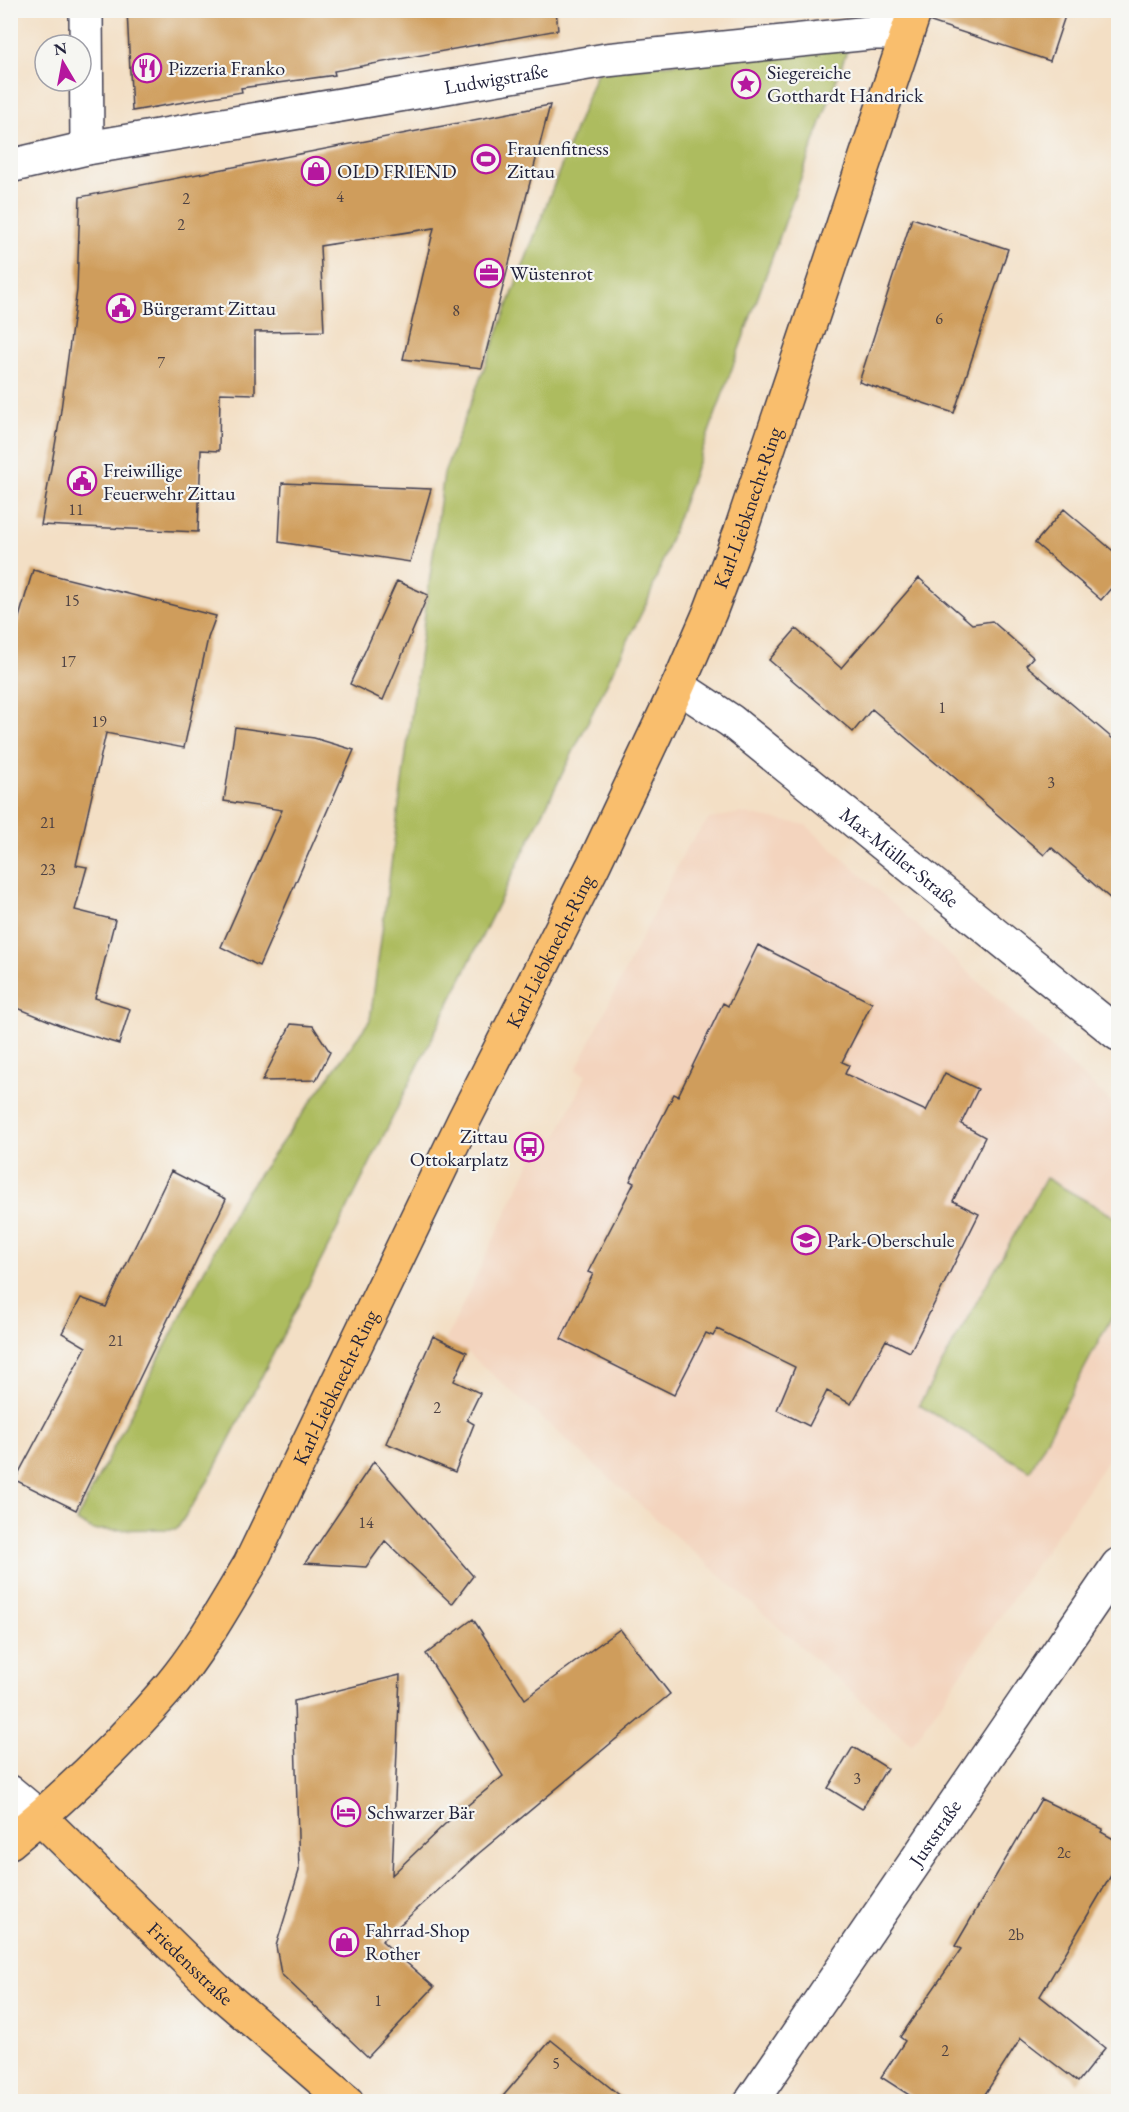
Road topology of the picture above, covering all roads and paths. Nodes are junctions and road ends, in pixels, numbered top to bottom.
1 (86, 10) edge
2 (910, 24) edge
3 (87, 148) junction
4 (10, 166) edge
5 (678, 686) junction
6 (1119, 1034) edge
7 (1119, 1565) edge
8 (10, 1792) edge
9 (40, 1817) junction
10 (10, 1842) edge
11 (347, 2102) edge
12 (752, 2102) edge

1 - 3 street
2 - 3 street, Ludwigstraße
2 - 5 main road, Karl-Liebknecht-Ring
3 - 4 street, Ludwigstraße
5 - 6 street, Max-Müller-Straße
5 - 9 main road, Karl-Liebknecht-Ring
7 - 12 street, Juststraße
8 - 9 street
9 - 10 main road, Karl-Liebknecht-Ring
9 - 11 main road, Friedensstraße

